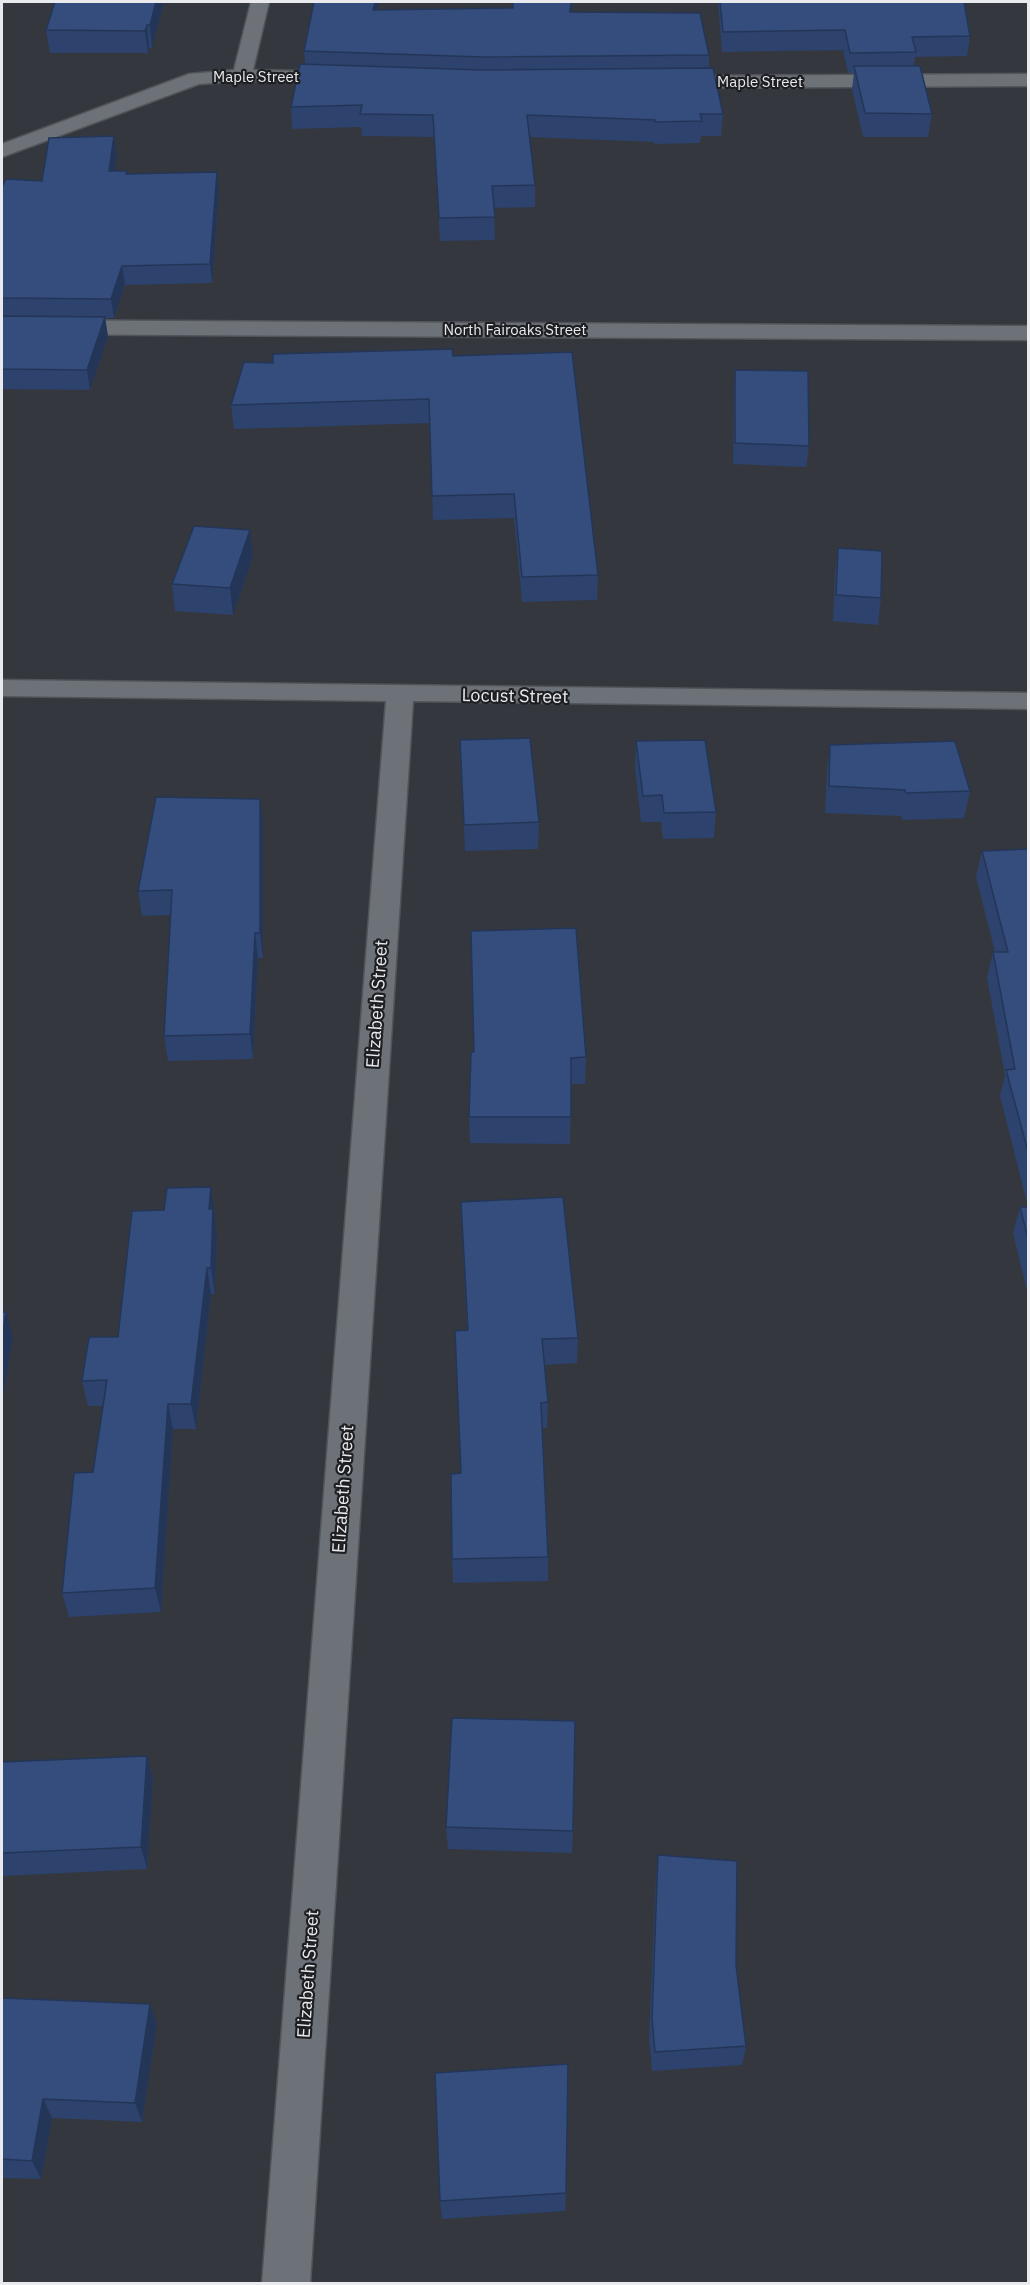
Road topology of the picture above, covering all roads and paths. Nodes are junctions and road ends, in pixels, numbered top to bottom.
1 (261, 2) edge
2 (242, 75) junction
3 (357, 79) edge
4 (1029, 80) edge
5 (649, 82) edge
6 (2, 151) edge
7 (2, 327) edge
8 (1029, 333) edge
9 (2, 688) edge
10 (400, 694) junction
11 (1029, 701) edge
12 (286, 2283) edge

1 - 2 street
2 - 3 street, Maple Street
2 - 6 street, Maple Street
4 - 5 street, Maple Street
7 - 8 street, North Fairoaks Street
9 - 10 street, Locust Street
10 - 11 street, Locust Street
10 - 12 street, Elizabeth Street

